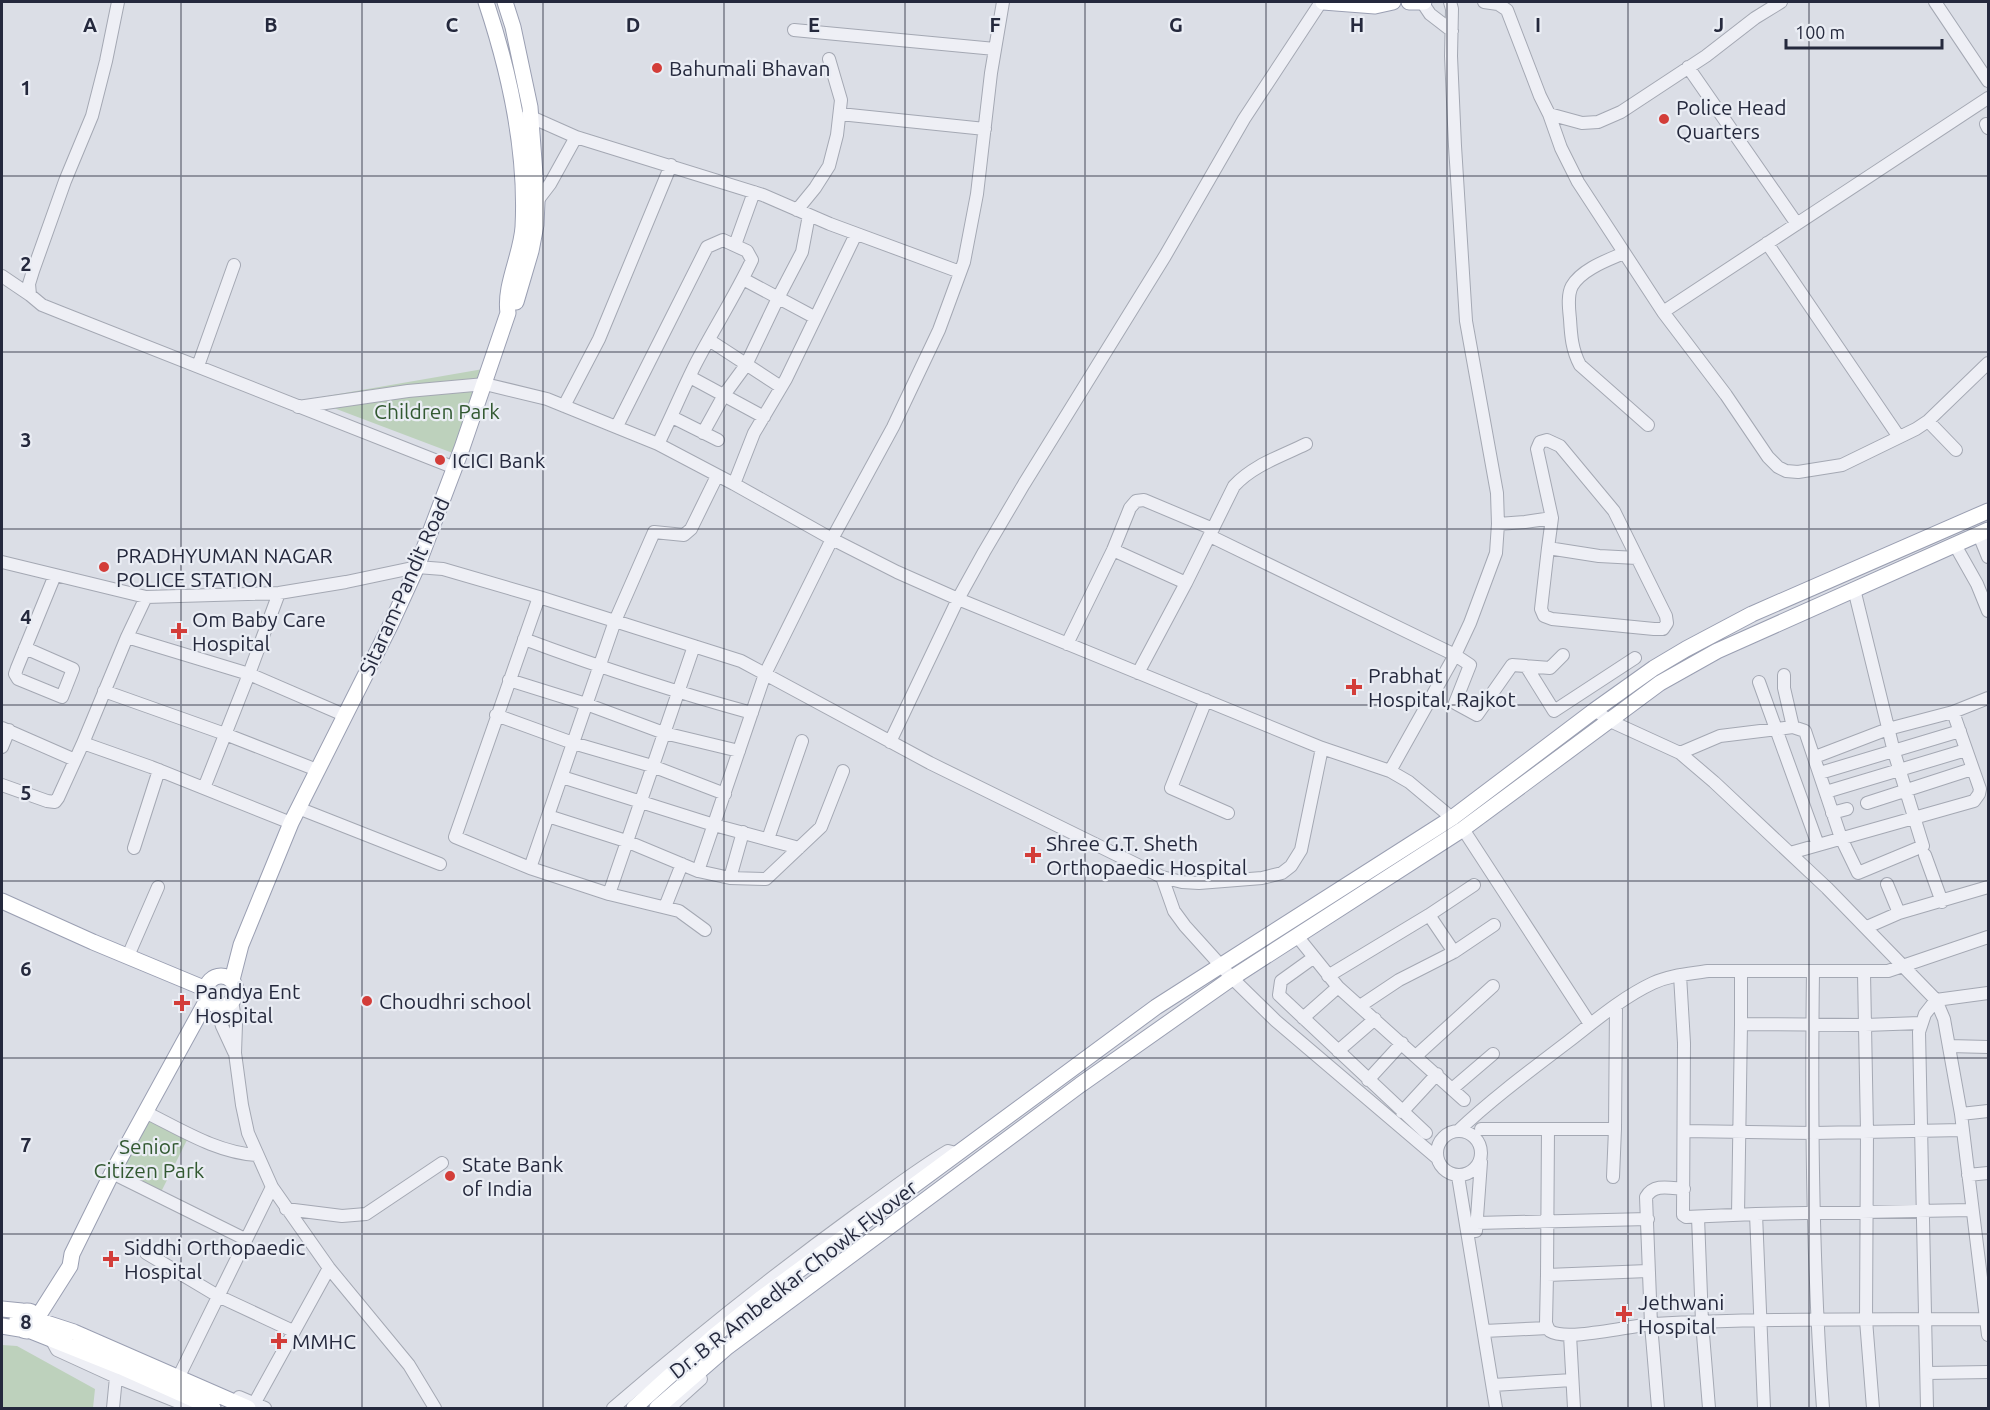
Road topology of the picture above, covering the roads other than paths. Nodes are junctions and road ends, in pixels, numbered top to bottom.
1 (118, 2) edge
2 (486, 2) edge
3 (505, 2) edge
4 (1003, 2) edge
5 (1322, 2) edge
6 (1393, 2) edge
7 (1409, 2) edge
8 (1423, 2) edge
9 (1450, 2) edge
10 (1484, 2) edge
11 (1781, 2) edge
12 (1935, 2) edge
13 (794, 30) dead end
14 (1452, 31) junction
15 (995, 49) junction
16 (829, 58) dead end
17 (1689, 67) junction
18 (1989, 81) edge
19 (1989, 98) edge
20 (840, 114) junction
21 (1549, 114) junction
22 (524, 118) junction
23 (985, 129) junction
24 (576, 137) junction
25 (671, 165) junction
26 (754, 192) junction
27 (537, 201) junction
28 (803, 212) junction
29 (1797, 224) junction
30 (856, 234) junction
31 (1767, 243) junction
32 (735, 245) junction
33 (1624, 253) junction
34 (234, 265) dead end
35 (960, 272) junction
36 (2, 276) edge
37 (743, 279) junction
38 (30, 295) junction
39 (778, 298) junction
40 (1663, 312) junction
41 (508, 313) junction
42 (814, 318) junction
43 (709, 340) junction
44 (1989, 363) edge
45 (746, 365) junction
46 (198, 366) junction
47 (690, 377) junction
48 (485, 384) junction
49 (781, 387) junction
50 (724, 395) junction
51 (564, 406) junction
52 (298, 407) junction
53 (672, 417) junction
54 (764, 417) junction
55 (1928, 421) junction
56 (1648, 425) dead end
57 (617, 426) junction
58 (703, 433) junction
59 (1899, 437) junction
60 (718, 440) dead end
61 (657, 444) junction
62 (1306, 444) dead end
63 (1956, 450) dead end
64 (455, 468) junction
65 (717, 476) junction
66 (734, 484) junction
67 (1989, 511) edge
68 (1552, 518) junction
69 (1498, 524) junction
70 (1984, 532) edge
71 (1211, 533) junction
72 (832, 539) junction
73 (1955, 545) junction
74 (1548, 548) junction
75 (1113, 550) junction
76 (1989, 557) edge
77 (1636, 558) junction
78 (2, 562) edge
79 (417, 567) junction
80 (55, 575) junction
81 (1983, 581) edge
82 (1186, 583) junction
83 (1854, 589) junction
84 (279, 593) junction
85 (146, 597) junction
86 (539, 597) junction
87 (958, 599) junction
88 (1989, 611) edge
89 (615, 621) junction
90 (127, 637) junction
91 (524, 639) junction
92 (1067, 644) junction
93 (694, 646) junction
94 (25, 648) junction
95 (1455, 655) junction
96 (1563, 655) dead end
97 (1635, 657) dead end
98 (1526, 666) junction
99 (599, 667) junction
100 (1138, 673) junction
101 (249, 674) junction
102 (765, 674) junction
103 (1784, 675) dead end
104 (509, 680) junction
105 (1759, 682) dead end
106 (104, 691) junction
107 (678, 693) junction
108 (1989, 698) edge
109 (1206, 700) junction
110 (586, 705) junction
111 (1594, 710) junction
112 (1953, 712) junction
113 (752, 713) junction
114 (344, 715) junction
115 (496, 715) junction
116 (1610, 721) junction
117 (1793, 727) junction
118 (5, 729) edge
119 (1888, 729) junction
120 (1775, 730) junction
121 (1960, 731) junction
122 (664, 733) junction
123 (225, 734) junction
124 (802, 741) dead end
125 (890, 742) junction
126 (83, 743) junction
127 (573, 743) junction
128 (2, 747) edge
129 (1322, 748) junction
130 (1966, 750) junction
131 (739, 751) junction
132 (1894, 752) junction
133 (1680, 753) junction
134 (1815, 758) junction
135 (75, 760) junction
136 (652, 766) junction
137 (159, 770) junction
138 (317, 770) junction
139 (1972, 770) junction
140 (843, 771) dead end
141 (1390, 771) junction
142 (1900, 771) junction
143 (1820, 773) junction
144 (562, 777) junction
145 (2, 784) edge
146 (204, 788) junction
147 (1906, 791) junction
148 (1826, 792) junction
149 (724, 794) junction
150 (640, 802) junction
151 (1867, 803) dead end
152 (298, 808) junction
153 (1847, 809) dead end
154 (1228, 813) dead end
155 (1832, 813) junction
156 (548, 816) junction
157 (1452, 818) junction
158 (1915, 819) junction
159 (291, 823) junction
160 (714, 825) junction
161 (1463, 830) junction
162 (743, 832) junction
163 (1841, 838) junction
164 (768, 839) junction
165 (626, 841) junction
166 (1818, 845) junction
167 (134, 848) dead end
168 (799, 848) junction
169 (1790, 853) junction
170 (1925, 855) dead end
171 (440, 864) dead end
172 (682, 864) junction
173 (530, 868) junction
174 (699, 871) junction
175 (1162, 877) junction
176 (730, 878) junction
177 (1887, 884) dead end
178 (1474, 885) dead end
179 (158, 886) dead end
180 (1989, 887) edge
181 (609, 894) junction
182 (2, 901) edge
183 (1942, 902) junction
184 (665, 907) junction
185 (1899, 913) junction
186 (1429, 915) junction
187 (1494, 925) dead end
188 (1867, 927) junction
189 (705, 930) dead end
190 (1297, 936) junction
191 (1989, 937) edge
192 (1454, 952) junction
193 (128, 956) junction
194 (1314, 958) junction
195 (1221, 966) junction
196 (1903, 966) junction
197 (1742, 972) junction
198 (1813, 972) junction
199 (1864, 973) junction
200 (1329, 975) junction
201 (1680, 975) junction
202 (225, 978) junction
203 (1232, 978) junction
204 (1493, 986) dead end
205 (1338, 987) junction
206 (1989, 993) edge
207 (210, 997) junction
208 (1936, 1000) junction
209 (232, 1001) junction
210 (1360, 1006) junction
211 (1616, 1006) junction
212 (1303, 1018) junction
213 (1375, 1019) junction
214 (1920, 1023) junction
215 (1590, 1024) junction
216 (1741, 1024) junction
217 (1812, 1025) junction
218 (1865, 1025) junction
219 (1402, 1043) junction
220 (1949, 1046) junction
221 (1989, 1047) edge
222 (1338, 1051) junction
223 (235, 1053) junction
224 (1493, 1053) dead end
225 (1417, 1055) junction
226 (1437, 1074) junction
227 (1368, 1080) junction
228 (1452, 1089) junction
229 (1464, 1100) dead end
230 (1490, 1102) junction
231 (1989, 1111) edge
232 (145, 1112) junction
233 (1402, 1112) junction
234 (1961, 1114) junction
235 (1548, 1129) junction
236 (1615, 1129) junction
237 (1920, 1130) junction
238 (1962, 1130) junction
239 (1458, 1131) junction
240 (1684, 1131) junction
241 (1867, 1131) junction
242 (1426, 1133) dead end
243 (1741, 1133) junction
244 (1814, 1133) junction
245 (1479, 1134) junction
246 (955, 1154) junction
247 (256, 1155) junction
248 (1437, 1158) junction
249 (1481, 1161) junction
250 (442, 1163) dead end
251 (967, 1168) junction
252 (112, 1173) junction
253 (1989, 1173) edge
254 (1968, 1175) junction
255 (1458, 1176) junction
256 (1613, 1177) dead end
257 (272, 1187) junction
258 (1684, 1189) junction
259 (286, 1209) junction
260 (1972, 1210) junction
261 (1866, 1212) junction
262 (1922, 1212) junction
263 (1812, 1213) junction
264 (1738, 1214) junction
265 (1756, 1214) junction
266 (1698, 1217) junction
267 (1648, 1218) junction
268 (1548, 1222) junction
269 (1476, 1223) junction
270 (245, 1239) junction
271 (1983, 1243) edge
272 (146, 1253) dead end
273 (1473, 1259) junction
274 (328, 1268) junction
275 (1648, 1271) junction
276 (1547, 1275) junction
277 (218, 1296) junction
278 (2, 1310) edge
279 (1926, 1319) junction
280 (1988, 1319) edge
281 (30, 1320) junction
282 (1816, 1320) junction
283 (1866, 1320) junction
284 (1760, 1321) junction
285 (1702, 1322) junction
286 (1651, 1324) junction
287 (2, 1326) edge
288 (1548, 1328) junction
289 (292, 1331) junction
290 (1484, 1331) junction
291 (53, 1332) junction
292 (1570, 1335) junction
293 (1989, 1335) edge
294 (72, 1339) junction
295 (181, 1372) junction
296 (1926, 1372) junction
297 (1989, 1372) edge
298 (116, 1377) junction
299 (1572, 1380) junction
300 (1493, 1385) junction
301 (256, 1407) edge
302 (113, 1408) edge
303 (193, 1408) edge
304 (213, 1408) edge
305 (435, 1408) edge
306 (613, 1408) edge
307 (634, 1408) edge
308 (657, 1408) edge
309 (669, 1408) edge
310 (1496, 1408) edge
311 (1574, 1408) edge
312 (1658, 1408) edge
313 (1709, 1408) edge
314 (1764, 1408) edge
315 (1823, 1408) edge
316 (1873, 1408) edge
317 (1927, 1408) edge

1 - 38 street
2 - 22 main road, Sitaram-Pandit Road
3 - 22 main road
4 - 15 street
5 - 6 main road
5 - 87 street
7 - 8 main road
8 - 14 street
9 - 14 street
10 - 21 street
11 - 17 street
12 - 18 street
13 - 15 street
14 - 69 street
15 - 23 street
16 - 20 street
17 - 21 street
17 - 29 street
19 - 29 street
20 - 23 street
20 - 28 street
21 - 33 street
22 - 24 street
22 - 27 main road
22 - 41 main road, Sitaram-Pandit Road
23 - 35 street
24 - 25 street
24 - 27 street
25 - 26 street
25 - 51 street
26 - 28 street
26 - 32 street
27 - 41 main road
28 - 30 street
28 - 39 street
29 - 31 street
30 - 35 street
30 - 42 street
31 - 40 street
31 - 59 street
32 - 37 street
32 - 57 street
33 - 40 street
33 - 56 street
34 - 46 street
35 - 72 street
36 - 38 street
37 - 39 street
37 - 43 street
38 - 46 street
39 - 42 street
39 - 45 street
40 - 59 street
41 - 48 main road, Sitaram-Pandit Road
42 - 49 street
43 - 45 street
43 - 47 street
44 - 55 street
45 - 49 street
45 - 50 street
46 - 52 street
47 - 50 street
47 - 53 street
48 - 51 street
48 - 52 street
48 - 64 main road, Sitaram-Pandit Road
49 - 54 street
50 - 54 street
50 - 58 street
51 - 57 street
52 - 64 street
53 - 58 street
53 - 61 street
54 - 66 street
55 - 59 street
55 - 63 street
57 - 61 street
58 - 60 street
61 - 65 street
62 - 71 street
64 - 79 main road, Sitaram-Pandit Road
65 - 66 street
65 - 89 street
66 - 72 street
67 - 111 main road, Dr. B R Ambedkar Chowk Flyover
68 - 69 street
68 - 74 street
68 - 77 street
69 - 95 street
70 - 73 main road, Dr. B R Ambedkar Chowk Flyover
70 - 76 street
71 - 75 street
71 - 82 street
71 - 95 street
72 - 87 street
72 - 102 street
73 - 81 street
73 - 83 main road, Dr. B R Ambedkar Chowk Flyover
74 - 77 street
74 - 77 street
75 - 82 street
75 - 92 street
78 - 80 street
79 - 84 street
79 - 86 street
79 - 114 main road, Sitaram-Pandit Road
80 - 85 street
80 - 94 street
81 - 88 street
82 - 100 street
83 - 116 main road, Dr. B R Ambedkar Chowk Flyover
83 - 119 street
84 - 85 street
84 - 101 street
85 - 90 street
86 - 89 street
86 - 91 street
87 - 92 street
87 - 125 street
89 - 93 street
89 - 99 street
90 - 101 street
90 - 106 street
91 - 99 street
91 - 104 street
92 - 100 street
93 - 102 street
93 - 107 street
94 - 94 street
95 - 98 street
95 - 141 street
96 - 98 street
97 - 98 street
99 - 107 street
99 - 110 street
100 - 109 street
101 - 114 street
101 - 123 street
102 - 113 street
102 - 125 street
103 - 117 street
104 - 110 street
104 - 115 street
105 - 120 street
106 - 123 street
106 - 126 street
107 - 113 street
107 - 122 street
108 - 112 street
109 - 129 street
109 - 154 street
110 - 122 street
110 - 127 street
111 - 116 street
111 - 157 main road, Dr. B R Ambedkar Chowk Flyover
112 - 119 street
112 - 121 street
113 - 131 street
114 - 138 main road, Sitaram-Pandit Road
115 - 127 street
115 - 173 street
116 - 133 street
116 - 161 main road, Dr. B R Ambedkar Chowk Flyover
117 - 120 street
117 - 134 street
118 - 128 street
118 - 135 street
119 - 132 street
119 - 134 street
120 - 133 street
120 - 166 street
121 - 130 street
121 - 132 street
122 - 131 street
122 - 136 street
123 - 138 street
123 - 146 street
124 - 164 street
125 - 175 street
126 - 135 street
126 - 137 street
127 - 136 street
127 - 144 street
129 - 141 street
129 - 175 street
130 - 139 street
130 - 142 street
131 - 149 street
132 - 142 street
132 - 143 street
133 - 169 street
134 - 143 street
135 - 145 street
136 - 149 street
136 - 150 street
137 - 146 street
137 - 167 street
138 - 152 main road, Sitaram-Pandit Road
139 - 147 street
139 - 158 street
140 - 168 street
141 - 157 street
142 - 147 street
142 - 148 street
143 - 148 street
144 - 150 street
144 - 156 street
146 - 159 street
147 - 151 street
147 - 158 street
148 - 155 street
149 - 160 street
150 - 160 street
150 - 165 street
152 - 159 main road, Sitaram-Pandit Road
152 - 171 street
153 - 155 street
155 - 163 street
156 - 165 street
156 - 173 street
157 - 195 main road, Dr. B R Ambedkar Chowk Flyover
158 - 163 street
158 - 163 street
159 - 202 main road, Sitaram-Pandit Road
160 - 162 street
160 - 174 street
161 - 190 main road, Dr. B R Ambedkar Chowk Flyover
161 - 215 street
162 - 164 street
162 - 176 street
163 - 166 street
164 - 168 street
165 - 172 street
165 - 181 street
166 - 169 street
168 - 176 street
169 - 188 street
170 - 183 street
172 - 174 street
172 - 184 street
173 - 181 street
174 - 176 street
175 - 195 street
177 - 185 street
178 - 186 street
179 - 193 street
180 - 183 street
181 - 184 street
182 - 193 main road
183 - 185 street
184 - 189 street
185 - 188 street
186 - 192 street
186 - 200 street
187 - 192 street
188 - 196 street
190 - 194 street
190 - 203 main road, Dr. B R Ambedkar Chowk Flyover
191 - 196 street
192 - 210 street
193 - 207 main road
194 - 200 street
194 - 212 street
195 - 203 street
195 - 246 main road, Dr. B R Ambedkar Chowk Flyover
196 - 199 street
196 - 208 street
197 - 198 street
197 - 201 street
197 - 216 street
198 - 199 street
198 - 217 street
199 - 218 street
200 - 205 street
201 - 211 street
201 - 240 street
202 - 207 main road
202 - 209 main road
203 - 248 street
203 - 251 main road, Dr. B R Ambedkar Chowk Flyover
204 - 225 street
205 - 210 street
205 - 212 street
206 - 208 street
207 - 209 main road
207 - 223 street
207 - 232 main road
208 - 214 street
208 - 220 street
209 - 223 street
210 - 213 street
211 - 215 street
211 - 236 street
212 - 222 street
213 - 219 street
213 - 222 street
214 - 218 street
214 - 237 street
215 - 230 street
216 - 217 street
216 - 243 street
217 - 218 street
217 - 244 street
218 - 241 street
219 - 225 street
219 - 227 street
220 - 221 street
220 - 234 street
222 - 227 street
223 - 247 street
224 - 228 street
225 - 226 street
226 - 228 street
226 - 233 street
227 - 233 street
228 - 229 street
230 - 239 street
230 - 245 street
231 - 234 street
232 - 247 street
232 - 252 main road
233 - 242 street
234 - 238 street
235 - 236 street
235 - 245 street
235 - 268 street
236 - 256 street
237 - 238 street
237 - 241 street
237 - 262 street
238 - 254 street
239 - 245 street
239 - 248 street
240 - 243 street
240 - 258 street
241 - 244 street
241 - 261 street
243 - 244 street
243 - 264 street
244 - 263 street
245 - 249 street
246 - 306 street
246 - 307 main road, Dr. B R Ambedkar Chowk Flyover
247 - 257 street
248 - 255 street
249 - 255 street
249 - 269 street
250 - 259 street
251 - 308 main road, Dr. B R Ambedkar Chowk Flyover
251 - 309 street
252 - 270 street
252 - 281 main road
253 - 254 street
254 - 260 street
255 - 273 street
257 - 259 street
257 - 270 street
258 - 266 street
258 - 267 street
259 - 274 street
260 - 262 street
260 - 271 street
261 - 262 street
261 - 263 street
261 - 283 street
262 - 279 street
263 - 265 street
263 - 282 street
264 - 265 street
264 - 266 street
265 - 284 street
266 - 285 street
267 - 268 street
267 - 275 street
268 - 269 street
268 - 276 street
269 - 273 street
270 - 277 street
271 - 280 street
272 - 277 street
273 - 290 street
274 - 289 street
274 - 305 street
275 - 276 street
275 - 286 street
276 - 288 street
277 - 289 street
277 - 295 street
278 - 281 main road
279 - 280 street
279 - 283 street
279 - 296 street
280 - 293 street
281 - 287 main road
281 - 291 main road
282 - 283 street
282 - 284 street
282 - 315 street
283 - 316 street
284 - 285 street
284 - 314 street
285 - 286 street
285 - 313 street
286 - 292 street
286 - 312 street
288 - 290 street
288 - 292 street
289 - 301 street
290 - 300 street
291 - 294 main road
291 - 295 street
291 - 298 street
292 - 299 street
294 - 301 main road
294 - 304 main road
295 - 301 street
296 - 297 street
296 - 317 street
298 - 302 street
298 - 303 street
299 - 300 street
299 - 311 street
300 - 310 street

